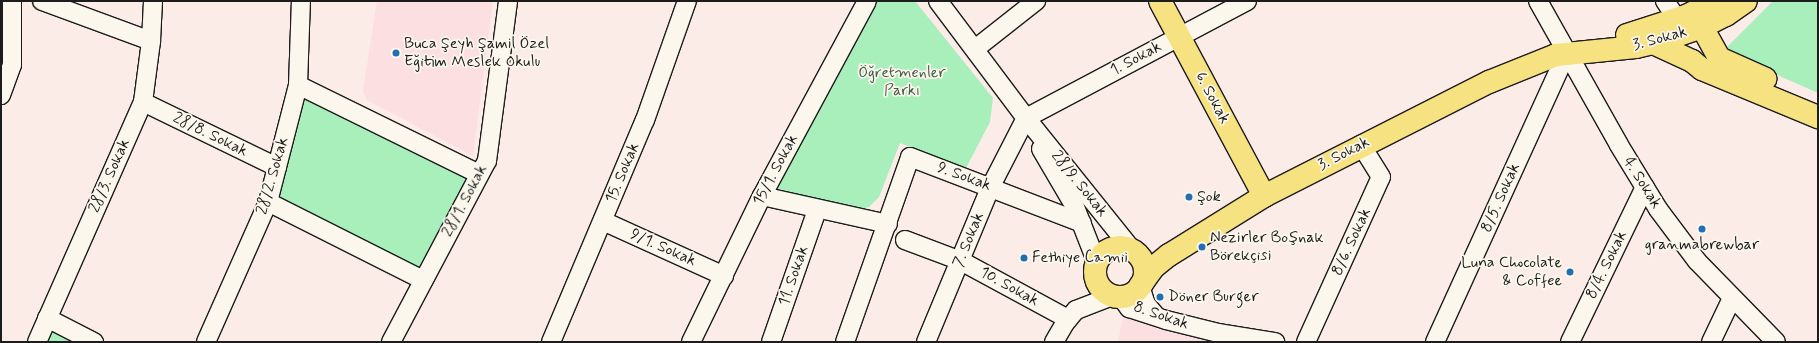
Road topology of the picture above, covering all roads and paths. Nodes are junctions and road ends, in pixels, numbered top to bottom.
1 (12, 1) edge
2 (42, 1) edge
3 (153, 1) edge
4 (301, 1) edge
5 (508, 1) edge
6 (687, 1) edge
7 (867, 1) edge
8 (938, 1) edge
9 (1036, 1) edge
10 (1160, 1) edge
11 (1247, 1) edge
12 (1538, 1) edge
13 (1666, 1) edge
14 (1715, 1) edge
15 (1746, 1) edge
16 (1677, 19) junction
17 (1702, 27) junction
18 (1179, 36) junction
19 (152, 41) junction
20 (1653, 43) junction
21 (975, 49) junction
22 (1567, 53) junction
23 (298, 85) junction
24 (1, 95) edge
25 (143, 102) junction
26 (1818, 102) edge
27 (1818, 117) edge
28 (1026, 118) junction
29 (1361, 145) junction
30 (277, 167) junction
31 (479, 174) junction
32 (991, 186) junction
33 (1645, 187) junction
34 (762, 196) junction
35 (1264, 196) junction
36 (268, 202) junction
37 (817, 210) junction
38 (603, 221) junction
39 (888, 224) junction
40 (1082, 224) junction
41 (905, 240) dead end
42 (1132, 250) junction
43 (961, 261) junction
44 (1097, 263) junction
45 (724, 276) junction
46 (423, 280) junction
47 (1140, 286) junction
48 (1117, 296) junction
49 (1732, 298) junction
50 (1156, 316) junction
51 (47, 318) junction
52 (1067, 321) junction
53 (396, 340) edge
54 (37, 342) edge
55 (94, 342) edge
56 (206, 342) edge
57 (551, 342) edge
58 (691, 342) edge
59 (771, 342) edge
60 (846, 342) edge
61 (926, 342) edge
62 (1054, 342) edge
63 (1061, 342) edge
64 (1275, 342) edge
65 (1306, 342) edge
66 (1435, 342) edge
67 (1570, 342) edge
68 (1711, 342) edge
69 (1776, 342) edge

1 - 24 street
2 - 19 street
3 - 19 street, 28/3. Sokak
4 - 23 street, 28/2. Sokak
5 - 31 street, 28/1. Sokak
6 - 38 street, 15. Sokak
7 - 34 street, 15/1. Sokak
8 - 21 street, 28/9. Sokak
9 - 21 street
10 - 18 main road, 6. Sokak
11 - 18 street, 1. Sokak
12 - 22 street, 4. Sokak
13 - 16 street
14 - 16 main road, 3. Sokak
15 - 17 main road, 3. Sokak
16 - 17 main road
16 - 22 main road, 3. Sokak
17 - 20 main road, 3. Sokak
17 - 26 main road
18 - 28 street, 1. Sokak
18 - 35 main road, 6. Sokak
19 - 25 street, 28/3. Sokak
20 - 22 main road, 3. Sokak
20 - 27 main road
21 - 28 street, 28/9. Sokak
22 - 29 main road, 3. Sokak
22 - 33 street, 4. Sokak
22 - 66 street, 8/5. Sokak
23 - 30 street, 28/2. Sokak
23 - 31 street
25 - 30 street, 28/8. Sokak
25 - 51 street, 28/3. Sokak
28 - 32 street, 7. Sokak
28 - 40 street, 28/9. Sokak
28 - 42 street, 28/9. Sokak
29 - 35 main road, 3. Sokak
29 - 65 street, 8/6. Sokak
30 - 36 street, 28/2. Sokak
31 - 46 street, 28/1. Sokak
32 - 39 street, 9. Sokak
32 - 40 street, 9. Sokak
32 - 43 street, 7. Sokak
33 - 49 street, 4. Sokak
33 - 67 street, 8/4. Sokak
34 - 37 street
34 - 45 street, 15/1. Sokak
35 - 42 main road
35 - 47 main road, 3. Sokak
36 - 46 street
36 - 56 street, 28/2. Sokak
37 - 39 street
37 - 59 street, 11. Sokak
38 - 45 street, 9/1. Sokak
38 - 57 street, 15. Sokak
39 - 60 street, 9. Sokak
40 - 44 street, 28/9. Sokak
41 - 43 street, 10. Sokak
42 - 44 main road
42 - 47 main road
43 - 52 street, 10. Sokak
43 - 61 street, 7. Sokak
44 - 48 main road
45 - 58 street, 15/1. Sokak
46 - 53 street, 28/1. Sokak
47 - 48 main road
47 - 50 street
48 - 50 street, 8. Sokak
48 - 52 street
49 - 68 street
49 - 69 street, 4. Sokak
50 - 64 street, 8. Sokak
51 - 54 street, 28/3. Sokak
51 - 55 street
52 - 62 street
52 - 63 street

